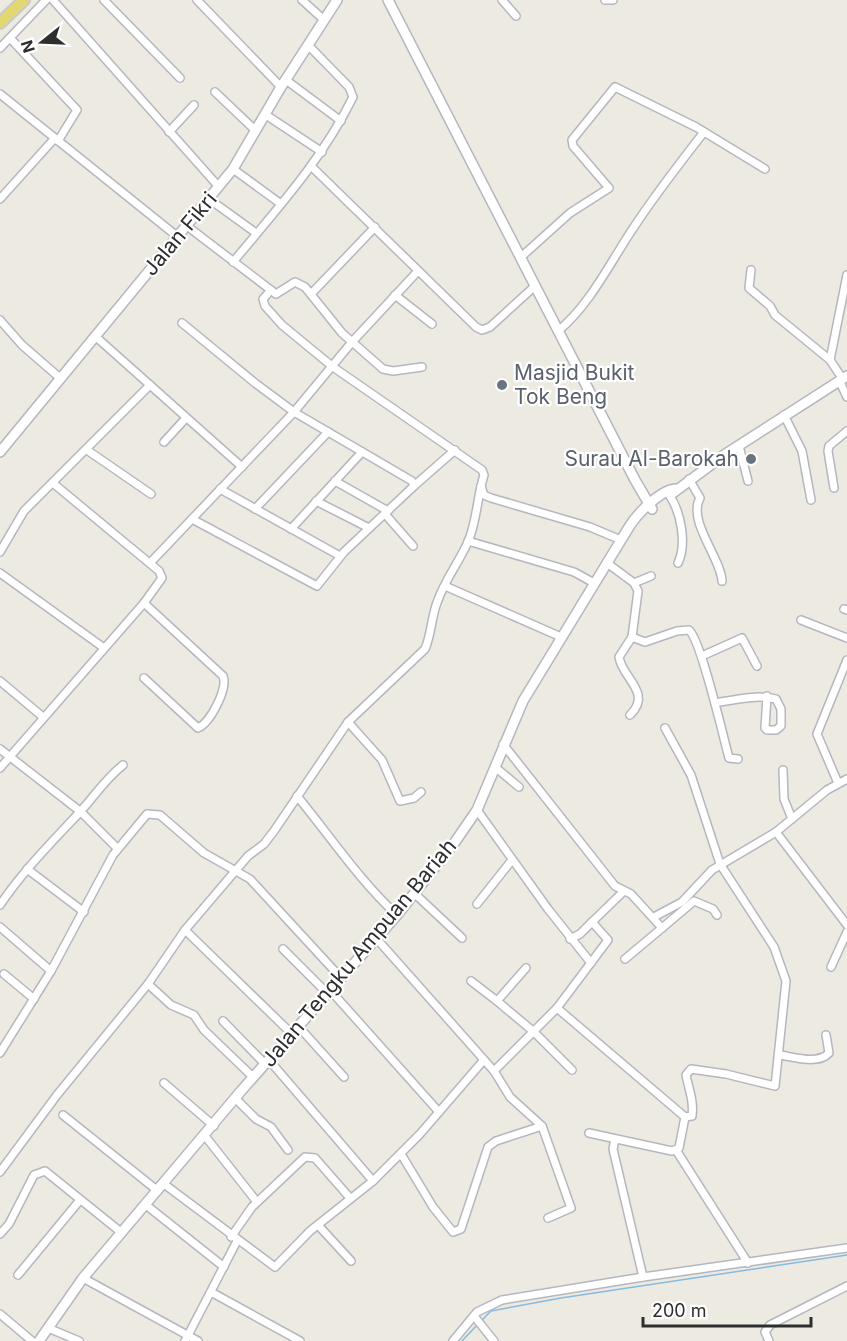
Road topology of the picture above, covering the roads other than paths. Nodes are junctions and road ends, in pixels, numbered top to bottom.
1 (24, 0) edge
2 (46, 0) edge
3 (53, 0) edge
4 (104, 0) edge
5 (197, 0) edge
6 (302, 0) edge
7 (337, 0) edge
8 (388, 0) edge
9 (502, 0) edge
10 (605, 0) edge
11 (613, 0) edge
12 (516, 16) dead end
13 (324, 20) junction
14 (0, 23) edge
15 (10, 38) junction
16 (308, 45) junction
17 (0, 48) edge
18 (180, 78) dead end
19 (283, 83) junction
20 (215, 92) dead end
21 (0, 94) edge
22 (194, 105) dead end
23 (266, 115) junction
24 (341, 121) junction
25 (256, 131) junction
26 (169, 132) junction
27 (704, 132) junction
28 (56, 140) junction
29 (322, 152) junction
30 (312, 167) junction
31 (233, 169) junction
32 (765, 169) dead end
33 (219, 187) junction
34 (0, 199) edge
35 (208, 199) junction
36 (281, 204) junction
37 (187, 225) junction
38 (375, 227) junction
39 (256, 233) junction
40 (178, 237) junction
41 (521, 257) junction
42 (233, 262) junction
43 (751, 270) dead end
44 (418, 271) junction
45 (847, 275) edge
46 (536, 286) junction
47 (270, 290) junction
48 (311, 294) junction
49 (395, 295) junction
50 (0, 321) edge
51 (182, 323) dead end
52 (432, 324) dead end
53 (558, 331) junction
54 (95, 336) junction
55 (352, 342) junction
56 (830, 360) junction
57 (333, 367) junction
58 (422, 367) dead end
59 (60, 378) junction
60 (843, 378) edge
61 (150, 385) junction
62 (847, 397) edge
63 (294, 412) junction
64 (784, 415) junction
65 (186, 418) junction
66 (847, 431) edge
67 (328, 432) junction
68 (164, 442) dead end
69 (738, 446) junction
70 (87, 450) junction
71 (455, 450) junction
72 (0, 452) edge
73 (362, 452) junction
74 (242, 467) junction
75 (689, 479) junction
76 (335, 481) junction
77 (748, 481) dead end
78 (54, 484) junction
79 (481, 484) junction
80 (638, 484) junction
81 (414, 486) junction
82 (834, 488) dead end
83 (220, 489) junction
84 (671, 491) junction
85 (151, 494) dead end
86 (491, 498) junction
87 (811, 500) dead end
88 (316, 501) junction
89 (476, 502) junction
90 (650, 508) junction
91 (255, 509) junction
92 (387, 513) junction
93 (192, 519) junction
94 (369, 528) junction
95 (291, 529) junction
96 (621, 540) junction
97 (468, 542) junction
98 (413, 546) dead end
99 (0, 552) edge
100 (340, 556) junction
101 (150, 563) junction
102 (607, 563) junction
103 (678, 563) dead end
104 (0, 573) edge
105 (651, 576) dead end
106 (722, 581) dead end
107 (594, 583) junction
108 (634, 583) junction
109 (446, 586) junction
110 (144, 603) junction
111 (801, 620) dead end
112 (561, 637) junction
113 (632, 637) junction
114 (847, 638) edge
115 (105, 648) junction
116 (702, 656) junction
117 (847, 660) edge
118 (757, 666) dead end
119 (144, 678) dead end
120 (0, 681) edge
121 (768, 696) junction
122 (715, 703) junction
123 (630, 715) dead end
124 (43, 717) junction
125 (348, 722) junction
126 (665, 728) dead end
127 (503, 744) junction
128 (0, 749) edge
129 (11, 755) junction
130 (738, 759) dead end
131 (123, 765) dead end
132 (495, 767) junction
133 (0, 768) edge
134 (783, 770) dead end
135 (847, 779) edge
136 (838, 783) junction
137 (519, 787) dead end
138 (421, 792) dead end
139 (297, 796) junction
140 (477, 810) junction
141 (81, 812) junction
142 (792, 819) junction
143 (776, 832) junction
144 (117, 848) junction
145 (512, 860) junction
146 (720, 864) junction
147 (27, 868) junction
148 (237, 871) junction
149 (624, 891) junction
150 (414, 893) junction
151 (477, 904) dead end
152 (0, 905) edge
153 (84, 912) junction
154 (397, 915) junction
155 (717, 915) dead end
156 (654, 917) junction
157 (592, 922) junction
158 (847, 925) edge
159 (0, 927) edge
160 (662, 928) junction
161 (185, 930) junction
162 (847, 932) edge
163 (376, 938) junction
164 (462, 938) dead end
165 (570, 939) junction
166 (283, 949) dead end
167 (625, 959) dead end
168 (591, 963) junction
169 (831, 967) dead end
170 (526, 968) dead end
171 (51, 971) junction
172 (4, 974) dead end
173 (342, 979) junction
174 (471, 981) dead end
175 (148, 984) junction
176 (330, 993) junction
177 (34, 999) junction
178 (497, 1001) junction
179 (557, 1008) junction
180 (223, 1022) dead end
181 (295, 1031) junction
182 (534, 1032) junction
183 (826, 1035) dead end
184 (0, 1053) edge
185 (780, 1055) junction
186 (483, 1060) junction
187 (267, 1062) junction
188 (572, 1070) dead end
189 (494, 1071) junction
190 (254, 1077) junction
191 (344, 1077) dead end
192 (164, 1083) dead end
193 (236, 1099) junction
194 (439, 1112) junction
195 (63, 1115) dead end
196 (686, 1117) junction
197 (214, 1126) junction
198 (542, 1126) junction
199 (589, 1133) dead end
200 (205, 1136) junction
201 (615, 1139) junction
202 (288, 1150) dead end
203 (676, 1150) junction
204 (401, 1154) junction
205 (0, 1172) edge
206 (373, 1181) junction
207 (161, 1187) junction
208 (350, 1198) junction
209 (80, 1200) junction
210 (257, 1202) junction
211 (146, 1205) junction
212 (548, 1218) dead end
213 (318, 1225) junction
214 (122, 1233) junction
215 (0, 1234) edge
216 (234, 1239) junction
217 (847, 1248) edge
218 (351, 1261) dead end
219 (748, 1263) junction
220 (224, 1267) junction
221 (18, 1275) dead end
222 (643, 1277) junction
223 (83, 1278) junction
224 (847, 1286) edge
225 (211, 1292) junction
226 (0, 1314) edge
227 (475, 1318) junction
228 (48, 1328) junction
229 (187, 1338) edge
230 (32, 1341) edge
231 (39, 1341) edge
232 (79, 1341) edge
233 (198, 1341) edge
234 (300, 1341) edge
235 (453, 1341) edge
236 (494, 1341) edge
237 (769, 1341) edge

1 - 14 main road
2 - 15 street
3 - 26 street
4 - 18 street
5 - 19 street
6 - 13 street
7 - 13 main road, Jalan Fikri
8 - 41 main road
9 - 12 street
10 - 11 street
13 - 16 main road, Jalan Fikri
15 - 17 street
15 - 28 street
16 - 19 main road, Jalan Fikri
16 - 24 street
19 - 23 main road, Jalan Fikri
19 - 24 street
20 - 25 street
21 - 28 street
22 - 26 street
23 - 25 main road, Jalan Fikri
23 - 29 street
24 - 29 street
25 - 31 main road, Jalan Fikri
26 - 33 street
27 - 32 street
27 - 41 street
27 - 53 street
28 - 34 street
28 - 40 street
29 - 30 street
30 - 36 street
30 - 38 street
31 - 33 main road, Jalan Fikri
31 - 36 street
33 - 35 main road, Jalan Fikri
35 - 37 main road, Jalan Fikri
35 - 39 street
36 - 39 street
37 - 40 main road, Jalan Fikri
37 - 42 street
38 - 44 street
38 - 48 street
39 - 42 street
40 - 54 main road, Jalan Fikri
41 - 46 main road
42 - 47 street
43 - 56 street
44 - 46 street
44 - 49 street
45 - 56 street
46 - 53 main road
47 - 48 street
47 - 57 street
48 - 55 street
49 - 52 street
49 - 55 street
50 - 59 street
51 - 63 street
53 - 80 main road
54 - 59 main road, Jalan Fikri
54 - 61 street
55 - 57 street
55 - 58 street
56 - 60 street
57 - 63 street
57 - 71 street
59 - 72 main road, Jalan Fikri
60 - 62 street
60 - 64 main road, Jalan Tengku Ampuan Bariah
61 - 65 street
61 - 70 street
63 - 67 street
63 - 74 street
64 - 69 main road, Jalan Tengku Ampuan Bariah
64 - 87 street
65 - 68 street
65 - 74 street
66 - 82 street
67 - 73 street
67 - 91 street
69 - 75 main road, Jalan Tengku Ampuan Bariah
69 - 77 street
70 - 78 street
70 - 85 street
71 - 79 street
71 - 81 street
73 - 76 street
73 - 81 street
74 - 83 street
75 - 84 main road, Jalan Tengku Ampuan Bariah
75 - 106 street
76 - 88 street
76 - 92 street
78 - 99 street
78 - 101 street
79 - 86 street
79 - 89 street
80 - 84 main road
80 - 90 main road
81 - 92 street
83 - 91 street
83 - 93 street
84 - 90 main road, Jalan Tengku Ampuan Bariah
84 - 103 street
86 - 89 street
86 - 96 street
88 - 94 street
88 - 95 street
89 - 97 street
90 - 96 main road, Jalan Tengku Ampuan Bariah
91 - 95 street
92 - 94 street
92 - 98 street
93 - 100 street
93 - 101 street
94 - 100 street
95 - 100 street
96 - 102 main road, Jalan Tengku Ampuan Bariah
97 - 107 street
97 - 109 street
101 - 110 street
102 - 107 main road, Jalan Tengku Ampuan Bariah
102 - 108 street
104 - 115 street
105 - 108 street
107 - 112 main road, Jalan Tengku Ampuan Bariah
108 - 113 street
109 - 112 street
109 - 125 street
110 - 115 street
110 - 119 street
111 - 114 street
112 - 127 main road, Jalan Tengku Ampuan Bariah
113 - 116 street
113 - 123 street
115 - 124 street
116 - 118 street
116 - 122 street
117 - 136 street
120 - 124 street
121 - 121 street
121 - 122 street
122 - 130 street
124 - 129 street
125 - 138 street
125 - 139 street
126 - 146 street
127 - 132 main road, Jalan Tengku Ampuan Bariah
127 - 149 street
128 - 129 street
129 - 133 street
129 - 141 street
131 - 141 street
132 - 137 street
132 - 140 main road, Jalan Tengku Ampuan Bariah
134 - 142 street
135 - 136 street
136 - 142 street
139 - 148 street
139 - 154 street
140 - 145 street
140 - 150 main road, Jalan Tengku Ampuan Bariah
141 - 144 street
141 - 147 street
142 - 143 street
143 - 146 street
143 - 158 street
144 - 148 street
144 - 153 street
145 - 151 street
145 - 165 street
146 - 156 street
146 - 185 street
147 - 152 street
147 - 153 street
148 - 161 street
148 - 173 street
149 - 156 street
149 - 157 street
150 - 154 main road, Jalan Tengku Ampuan Bariah
150 - 164 street
153 - 171 street
154 - 163 main road, Jalan Tengku Ampuan Bariah
155 - 160 street
156 - 160 street
157 - 165 street
157 - 168 street
159 - 171 street
160 - 167 street
161 - 175 street
161 - 181 street
162 - 169 street
163 - 173 main road, Jalan Tengku Ampuan Bariah
163 - 186 street
165 - 168 street
166 - 176 street
168 - 179 street
170 - 178 street
171 - 177 street
172 - 177 street
173 - 176 main road, Jalan Tengku Ampuan Bariah
174 - 178 street
175 - 190 street
175 - 205 street
176 - 181 main road, Jalan Tengku Ampuan Bariah
176 - 194 street
177 - 184 street
178 - 182 street
179 - 182 street
179 - 196 street
180 - 187 street
181 - 187 main road, Jalan Tengku Ampuan Bariah
181 - 191 street
182 - 188 street
182 - 189 street
183 - 185 street
185 - 196 street
186 - 189 street
186 - 194 street
187 - 190 main road, Jalan Tengku Ampuan Bariah
187 - 206 street
189 - 198 street
190 - 193 main road, Jalan Tengku Ampuan Bariah
192 - 197 street
193 - 197 main road, Jalan Tengku Ampuan Bariah
193 - 202 street
194 - 204 street
195 - 207 street
196 - 203 street
197 - 200 main road, Jalan Tengku Ampuan Bariah
198 - 204 street
198 - 212 street
199 - 201 street
200 - 207 main road, Jalan Tengku Ampuan Bariah
200 - 210 street
201 - 203 street
201 - 222 street
203 - 219 street
204 - 206 street
206 - 208 street
207 - 211 main road, Jalan Tengku Ampuan Bariah
207 - 216 street
208 - 210 street
208 - 213 street
209 - 214 street
209 - 215 street
209 - 221 street
210 - 216 street
211 - 214 main road, Jalan Tengku Ampuan Bariah
211 - 220 street
213 - 216 street
213 - 218 street
214 - 223 main road, Jalan Tengku Ampuan Bariah
216 - 220 street
217 - 219 street
219 - 222 street
220 - 225 street
222 - 227 street
223 - 228 main road, Jalan Tengku Ampuan Bariah
223 - 229 street
224 - 237 street
225 - 229 street
225 - 234 street
226 - 230 street
227 - 235 street
227 - 236 street
228 - 231 main road, Jalan Tengku Ampuan Bariah
228 - 232 street
229 - 233 street

